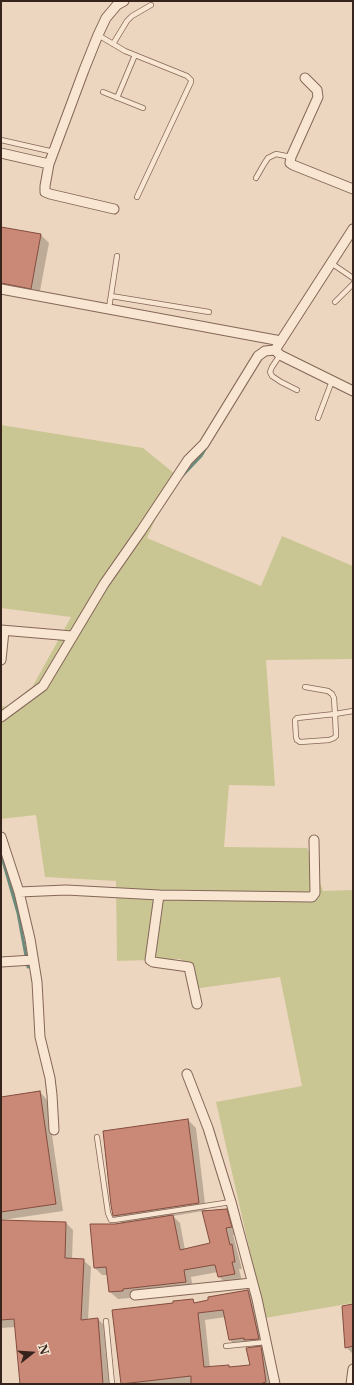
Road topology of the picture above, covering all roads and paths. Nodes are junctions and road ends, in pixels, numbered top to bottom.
1 (124, 1) edge
2 (151, 5) dead end
3 (98, 35) junction
4 (113, 44) junction
5 (135, 55) junction
6 (305, 78) dead end
7 (102, 92) dead end
8 (117, 98) junction
9 (143, 108) dead end
10 (1, 140) edge
11 (54, 152) junction
12 (1, 153) edge
13 (291, 157) junction
14 (49, 164) junction
15 (256, 178) dead end
16 (353, 189) edge
17 (138, 198) dead end
18 (114, 209) dead end
19 (353, 229) edge
20 (117, 256) dead end
21 (331, 263) junction
22 (353, 278) edge
23 (353, 284) edge
24 (1, 289) edge
25 (111, 296) junction
26 (335, 302) dead end
27 (109, 308) junction
28 (209, 312) dead end
29 (281, 341) junction
30 (278, 352) junction
31 (332, 381) junction
32 (297, 390) dead end
33 (353, 391) edge
34 (318, 418) dead end
35 (3, 631) edge
36 (68, 636) junction
37 (1, 660) edge
38 (305, 687) dead end
39 (353, 711) edge
40 (335, 714) junction
41 (1, 717) edge
42 (1, 837) edge
43 (314, 840) dead end
44 (3, 854) edge
45 (19, 892) junction
46 (159, 895) junction
47 (30, 961) junction
48 (1, 962) edge
49 (197, 1004) dead end
50 (186, 1074) dead end
51 (54, 1130) dead end
52 (97, 1138) dead end
53 (231, 1202) junction
54 (252, 1283) junction
55 (135, 1295) dead end
56 (106, 1321) dead end
57 (266, 1342) junction
58 (226, 1346) dead end
59 (353, 1369) edge
60 (112, 1384) edge
61 (275, 1384) edge
62 (351, 1384) edge

1 - 3 street
2 - 4 lane
3 - 4 lane
3 - 11 street
4 - 5 lane
5 - 8 lane
5 - 17 lane
6 - 13 street
7 - 8 lane
8 - 9 lane
10 - 11 lane
11 - 14 street
12 - 14 street
13 - 15 lane
13 - 16 street
14 - 18 street
19 - 21 street
20 - 25 lane
21 - 22 lane
21 - 29 street
23 - 26 lane
24 - 27 street
25 - 27 lane
25 - 28 lane
27 - 29 street
29 - 30 street
30 - 31 street
30 - 32 lane
30 - 36 street
31 - 33 street
31 - 34 lane
35 - 36 street
35 - 37 street
36 - 41 street
38 - 40 lane
39 - 40 lane
40 - 40 lane
42 - 44 street
43 - 46 street
44 - 45 street
45 - 46 street
45 - 47 street
46 - 49 street
47 - 48 street
47 - 51 street
50 - 53 street
52 - 53 lane
53 - 54 street
54 - 55 street
54 - 57 street
56 - 60 lane
57 - 58 lane
57 - 61 street
59 - 62 street

